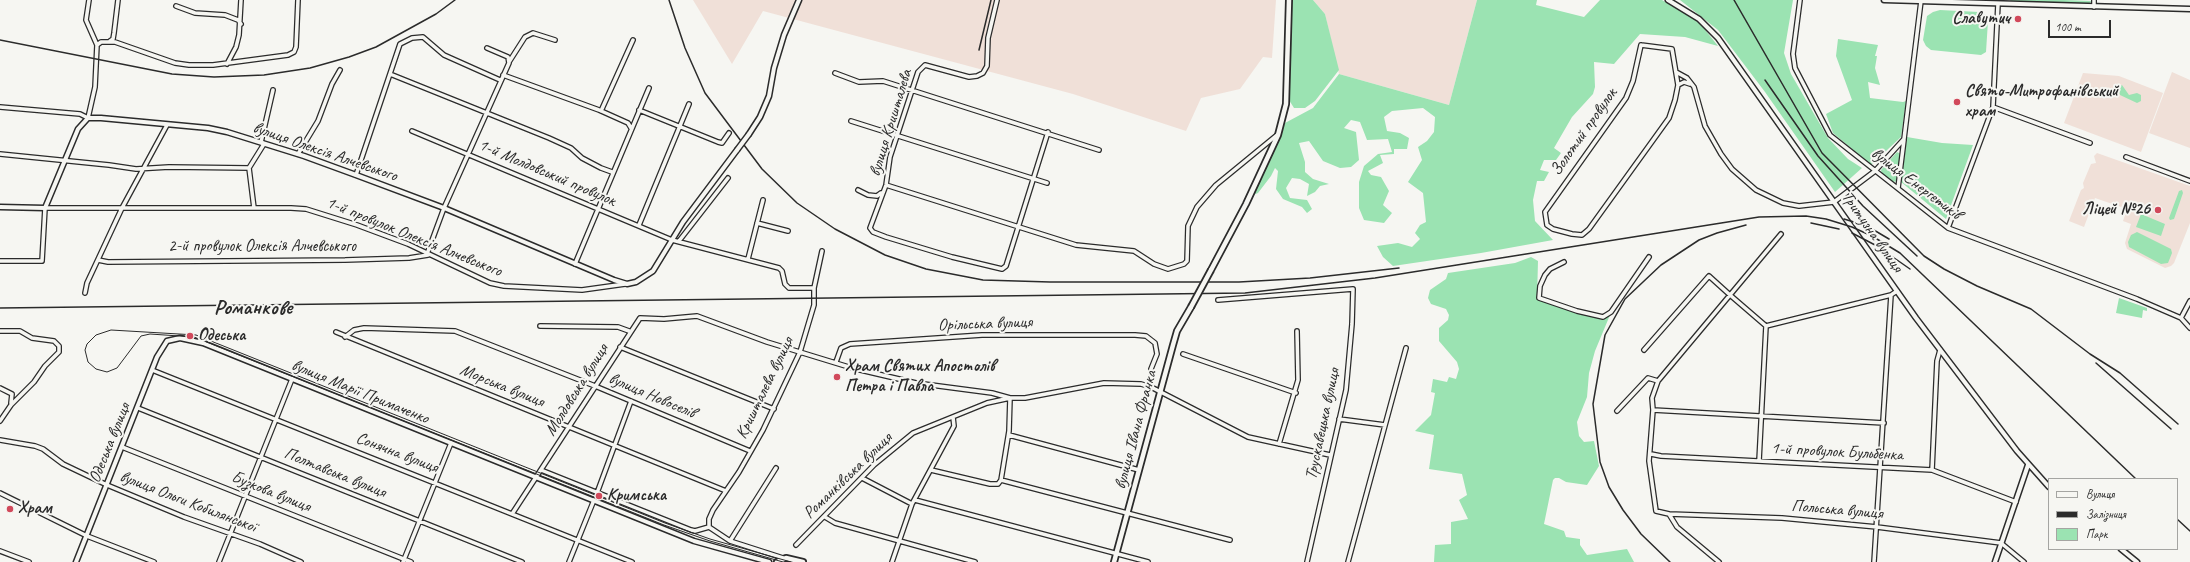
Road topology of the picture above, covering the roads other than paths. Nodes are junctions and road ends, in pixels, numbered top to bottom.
1 (89, 0) edge
2 (118, 0) edge
3 (241, 0) edge
4 (298, 0) edge
5 (799, 0) edge
6 (997, 0) edge
7 (1289, 0) edge
8 (1668, 0) edge
9 (1800, 0) edge
10 (1884, 0) edge
11 (2094, 0) edge
12 (1919, 1) edge
13 (2008, 2) edge
14 (1998, 4) junction
15 (176, 6) dead end
16 (2094, 7) junction
17 (2190, 9) edge
18 (241, 24) junction
19 (555, 40) dead end
20 (633, 40) dead end
21 (109, 41) junction
22 (98, 45) junction
23 (487, 48) dead end
24 (509, 63) junction
25 (227, 64) junction
26 (340, 70) dead end
27 (1676, 72) junction
28 (834, 73) dead end
29 (390, 74) junction
30 (503, 75) junction
31 (500, 80) junction
32 (1678, 84) junction
33 (1694, 87) junction
34 (649, 88) dead end
35 (273, 90) dead end
36 (912, 91) junction
37 (689, 104) dead end
38 (0, 107) edge
39 (1993, 107) junction
40 (639, 110) junction
41 (601, 111) junction
42 (486, 114) junction
43 (88, 118) junction
44 (851, 121) dead end
45 (628, 123) junction
46 (633, 123) junction
47 (167, 125) junction
48 (679, 127) junction
49 (631, 128) junction
50 (412, 131) dead end
51 (1048, 132) junction
52 (729, 133) dead end
53 (1278, 135) junction
54 (897, 137) junction
55 (1904, 139) junction
56 (2090, 143) dead end
57 (264, 144) junction
58 (1099, 150) dead end
59 (0, 154) edge
60 (298, 154) junction
61 (468, 154) junction
62 (2126, 157) dead end
63 (64, 160) junction
64 (250, 168) junction
65 (142, 169) junction
66 (1875, 171) junction
67 (612, 172) junction
68 (356, 175) junction
69 (728, 178) dead end
70 (1034, 178) junction
71 (2190, 181) edge
72 (1047, 183) dead end
73 (886, 185) junction
74 (1898, 188) junction
75 (858, 190) dead end
76 (882, 193) junction
77 (763, 200) dead end
78 (1834, 202) junction
79 (0, 207) edge
80 (45, 208) junction
81 (122, 208) junction
82 (254, 208) junction
83 (444, 208) junction
84 (598, 208) junction
85 (757, 223) junction
86 (639, 225) junction
87 (1018, 226) junction
88 (1948, 228) junction
89 (788, 231) dead end
90 (1781, 234) dead end
91 (672, 240) junction
92 (679, 241) junction
93 (822, 251) dead end
94 (427, 254) junction
95 (1648, 257) dead end
96 (748, 259) junction
97 (98, 260) junction
98 (0, 261) edge
99 (1564, 262) dead end
100 (575, 264) junction
101 (627, 284) junction
102 (814, 288) junction
103 (1897, 291) junction
104 (85, 293) dead end
105 (1730, 295) junction
106 (1891, 295) junction
107 (1218, 300) dead end
108 (2190, 301) edge
109 (2180, 318) junction
110 (540, 326) dead end
111 (1766, 326) junction
112 (2190, 328) edge
113 (0, 331) edge
114 (630, 331) junction
115 (1297, 331) dead end
116 (336, 332) dead end
117 (345, 337) junction
118 (172, 338) joint
119 (620, 347) junction
120 (1406, 348) dead end
121 (1644, 350) dead end
122 (1940, 350) junction
123 (800, 352) junction
124 (1182, 354) dead end
125 (836, 362) junction
126 (152, 370) junction
127 (292, 379) junction
128 (1658, 381) junction
129 (595, 386) junction
130 (1151, 387) junction
131 (0, 388) edge
132 (1160, 392) junction
133 (1296, 393) junction
134 (1010, 398) junction
135 (631, 401) junction
136 (11, 404) junction
137 (138, 408) junction
138 (774, 409) junction
139 (1653, 410) junction
140 (1617, 411) dead end
141 (1762, 417) junction
142 (953, 418) junction
143 (276, 419) junction
144 (1339, 419) junction
145 (0, 421) edge
146 (1884, 423) junction
147 (1385, 425) junction
148 (569, 428) junction
149 (1009, 435) junction
150 (0, 440) edge
151 (451, 442) junction
152 (1279, 444) junction
153 (122, 446) junction
154 (616, 446) junction
155 (750, 451) junction
156 (1651, 454) junction
157 (1330, 455) junction
158 (261, 458) junction
159 (1759, 461) junction
160 (2028, 465) junction
161 (776, 468) dead end
162 (1881, 468) junction
163 (541, 470) junction
164 (931, 470) junction
165 (1139, 470) junction
166 (1932, 470) junction
167 (537, 477) junction
168 (862, 478) junction
169 (1001, 480) junction
170 (435, 482) junction
171 (107, 485) junction
172 (2048, 486) edge
173 (726, 491) junction
174 (0, 493) edge
175 (597, 493) junction
176 (245, 496) junction
177 (594, 500) junction
178 (915, 500) junction
179 (2016, 502) junction
180 (912, 504) junction
181 (1127, 513) junction
182 (512, 514) junction
183 (1670, 514) junction
184 (1681, 515) junction
185 (825, 517) junction
186 (419, 521) junction
187 (1676, 523) junction
188 (709, 527) junction
189 (1877, 527) junction
190 (231, 533) junction
191 (87, 536) junction
192 (1230, 540) dead end
193 (578, 541) junction
194 (730, 541) junction
195 (899, 541) junction
196 (2001, 543) junction
197 (796, 545) dead end
198 (2122, 550) edge
199 (0, 551) edge
200 (1116, 554) junction
201 (783, 558) junction
202 (404, 561) edge
203 (29, 562) edge
204 (76, 562) edge
205 (154, 562) edge
206 (219, 562) edge
207 (301, 562) edge
208 (410, 562) edge
209 (522, 562) edge
210 (569, 562) edge
211 (632, 562) edge
212 (769, 562) edge
213 (776, 562) edge
214 (803, 562) edge
215 (892, 562) edge
216 (975, 562) edge
217 (1114, 562) edge
218 (1148, 562) edge
219 (1307, 562) edge
220 (1348, 562) edge
221 (1719, 562) edge
222 (1874, 562) edge
223 (1995, 562) edge
224 (2024, 562) edge
225 (2137, 562) edge

1 - 22 street
2 - 21 street
3 - 18 street
4 - 25 street
5 - 91 street, bridge
6 - 36 street, вулиця Кришталева
7 - 53 main road, вулиця Івана Франка
8 - 78 street, Тритузна вулиця
9 - 66 street, вулиця Енергетиків
10 - 12 street
11 - 16 street
12 - 14 street
12 - 55 street
13 - 14 street
13 - 16 street
14 - 39 street
15 - 18 street
16 - 17 street
18 - 25 street
19 - 24 street
20 - 41 street
21 - 22 street
21 - 25 street
22 - 43 street
23 - 24 street
24 - 30 street
26 - 60 street
27 - 32 street
27 - 32 street, Золотий провулок
27 - 33 street
28 - 36 street
29 - 31 street
29 - 42 street
29 - 68 street
30 - 31 street
30 - 41 street
31 - 42 street
32 - 33 street
33 - 78 street
34 - 40 street
35 - 57 street
36 - 51 street
36 - 54 street, вулиця Кришталева
37 - 48 street
38 - 43 street, вулиця Олексія Алчевського
39 - 56 street
39 - 88 street
40 - 46 street
40 - 48 street
41 - 45 street
42 - 61 street
42 - 67 street
43 - 47 street, вулиця Олексія Алчевського
43 - 63 street
44 - 54 street
45 - 46 street
45 - 49 street
46 - 49 street
47 - 57 street, вулиця Олексія Алчевського
47 - 65 street
48 - 52 street
48 - 86 street
49 - 67 street
50 - 61 street, 1-й Молдовський провулок
51 - 58 street
51 - 70 street
53 - 87 street
53 - 132 main road, вулиця Івана Франка, bridge
54 - 70 street
54 - 73 street, вулиця Кришталева
55 - 66 street
55 - 74 street
57 - 60 street, вулиця Олексія Алчевського
57 - 64 street
59 - 63 street
60 - 68 street, вулиця Олексія Алчевського
61 - 83 street
61 - 84 street, 1-й Молдовський провулок
62 - 71 street
63 - 65 street
63 - 80 street
64 - 65 street
64 - 82 street
65 - 81 street
66 - 74 street, вулиця Енергетиків
66 - 78 street
67 - 84 street
68 - 83 street, вулиця Олексія Алчевського
69 - 92 street
70 - 72 street
70 - 87 street
73 - 76 street, вулиця Кришталева
73 - 87 street
74 - 88 street, вулиця Енергетиків
75 - 76 street
76 - 87 street, вулиця Кришталева
77 - 85 street
78 - 103 street, Тритузна вулиця
79 - 80 street, 1-й провулок Олексія Алчевського
80 - 81 street, 1-й провулок Олексія Алчевського
80 - 98 street
81 - 82 street, 1-й провулок Олексія Алчевського
81 - 97 street
82 - 94 street, 1-й провулок Олексія Алчевського
83 - 94 street
83 - 100 street, вулиця Олексія Алчевського
84 - 86 street, 1-й Молдовський провулок
84 - 100 street
85 - 89 street
85 - 96 street
86 - 91 street, 1-й Молдовський провулок
88 - 109 street, вулиця Енергетиків
90 - 105 street
91 - 92 street, 1-й Молдовський провулок
91 - 101 street
92 - 96 street, 1-й Молдовський провулок
93 - 102 street, Кришталева вулиця
94 - 97 street, 2-й провулок Олексія Алчевського
94 - 101 street, 1-й провулок Олексія Алчевського
95 - 99 street
96 - 102 street, 1-й Молдовський провулок
97 - 104 street
100 - 101 street, вулиця Олексія Алчевського
102 - 123 street, Кришталева вулиця
103 - 106 street
103 - 122 street, Тритузна вулиця
105 - 111 street
105 - 121 street
105 - 128 street
106 - 111 street
106 - 146 street
107 - 144 street, Трускавецька вулиця
108 - 109 street
109 - 112 street, вулиця Енергетиків
110 - 114 street
111 - 141 street
113 - 136 street
114 - 119 street, Молдовська вулиця
114 - 123 street, Молдовська вулиця
115 - 133 street
116 - 117 street, Морська вулиця
117 - 129 street, вулиця Новоселів
117 - 148 street, Морська вулиця
118 - 126 street, Одеська вулиця
118 - 127 street, вулиця Марії Примаченко
119 - 129 street, Молдовська вулиця
119 - 138 street
120 - 147 street
122 - 160 street, Тритузна вулиця
122 - 166 street
123 - 125 street
123 - 138 street, Кришталева вулиця
124 - 133 street
125 - 130 street, Орільська вулиця
125 - 134 street
126 - 137 street, Одеська вулиця
126 - 143 street, Сонячна вулиця
127 - 143 street
127 - 151 street, вулиця Марії Примаченко
128 - 139 street
128 - 140 street
129 - 135 street, вулиця Новоселів
129 - 148 street, Молдовська вулиця
130 - 132 street, Романківська вулиця
130 - 134 street, Романківська вулиця
131 - 136 street
132 - 152 street, Романківська вулиця
132 - 165 main road, вулиця Івана Франка
133 - 152 street
134 - 142 street, Романківська вулиця
134 - 149 street
135 - 154 street
135 - 155 street, вулиця Новоселів
136 - 145 street
137 - 153 street, Одеська вулиця
137 - 158 street, Полтавська вулиця
138 - 155 street, Кришталева вулиця
139 - 141 street
139 - 156 street
141 - 146 street
141 - 159 street
142 - 164 street
142 - 168 street, Романківська вулиця
143 - 158 street
143 - 170 street, Сонячна вулиця
144 - 147 street
144 - 157 street, Трускавецька вулиця
146 - 162 street
147 - 220 street
148 - 154 street, Морська вулиця
148 - 163 street, Молдовська вулиця
149 - 165 street
149 - 169 street
150 - 171 street, вулиця Ольги Кобилянської
151 - 167 street, вулиця Марії Примаченко
151 - 170 street
152 - 157 street, Романківська вулиця
153 - 171 street, Одеська вулиця
153 - 176 street, Бузкова вулиця
154 - 173 street, Морська вулиця
154 - 175 street
155 - 173 street, Кришталева вулиця
156 - 159 street, 1-й провулок Бульбенка
156 - 183 street
157 - 219 street, Трускавецька вулиця
158 - 176 street
158 - 186 street, Полтавська вулиця
159 - 162 street, 1-й провулок Бульбенка
160 - 172 street, Тритузна вулиця
160 - 179 street
161 - 194 street
162 - 166 street, 1-й провулок Бульбенка
162 - 189 street
163 - 167 street, Молдовська вулиця
163 - 175 street
164 - 169 street
164 - 178 street
165 - 181 main road, вулиця Івана Франка
166 - 179 street, 1-й провулок Бульбенка
167 - 177 street, вулиця Марії Примаченко
167 - 182 street, Молдовська вулиця
168 - 180 street
168 - 185 street, Романківська вулиця
169 - 181 street
170 - 182 street, Сонячна вулиця
170 - 186 street
171 - 190 street, вулиця Ольги Кобилянської
171 - 191 street, Одеська вулиця
173 - 188 street, Кришталева вулиця
174 - 191 street
175 - 188 street
176 - 190 street
176 - 202 street, Бузкова вулиця
177 - 193 street
177 - 212 street, вулиця Марії Примаченко
178 - 180 street
178 - 200 street
179 - 196 street
180 - 195 street
181 - 192 street
181 - 200 main road, вулиця Івана Франка
182 - 193 street, Сонячна вулиця
183 - 184 street, Польська вулиця
183 - 187 street
184 - 187 street
184 - 189 street, Польська вулиця
185 - 195 street
185 - 197 street, Романківська вулиця
186 - 202 street
186 - 209 street, Полтавська вулиця
187 - 221 street
188 - 194 street
189 - 196 street, Польська вулиця
189 - 222 street
190 - 206 street
190 - 207 street, вулиця Ольги Кобилянської
191 - 204 street, Одеська вулиця
191 - 205 street
193 - 210 street
193 - 211 street, Сонячна вулиця
194 - 201 street
195 - 215 street
195 - 216 street
196 - 223 street
196 - 224 street
198 - 225 street
199 - 203 street
200 - 217 main road, вулиця Івана Франка
200 - 218 street
201 - 213 main road
201 - 214 main road
202 - 208 street, Бузкова вулиця

